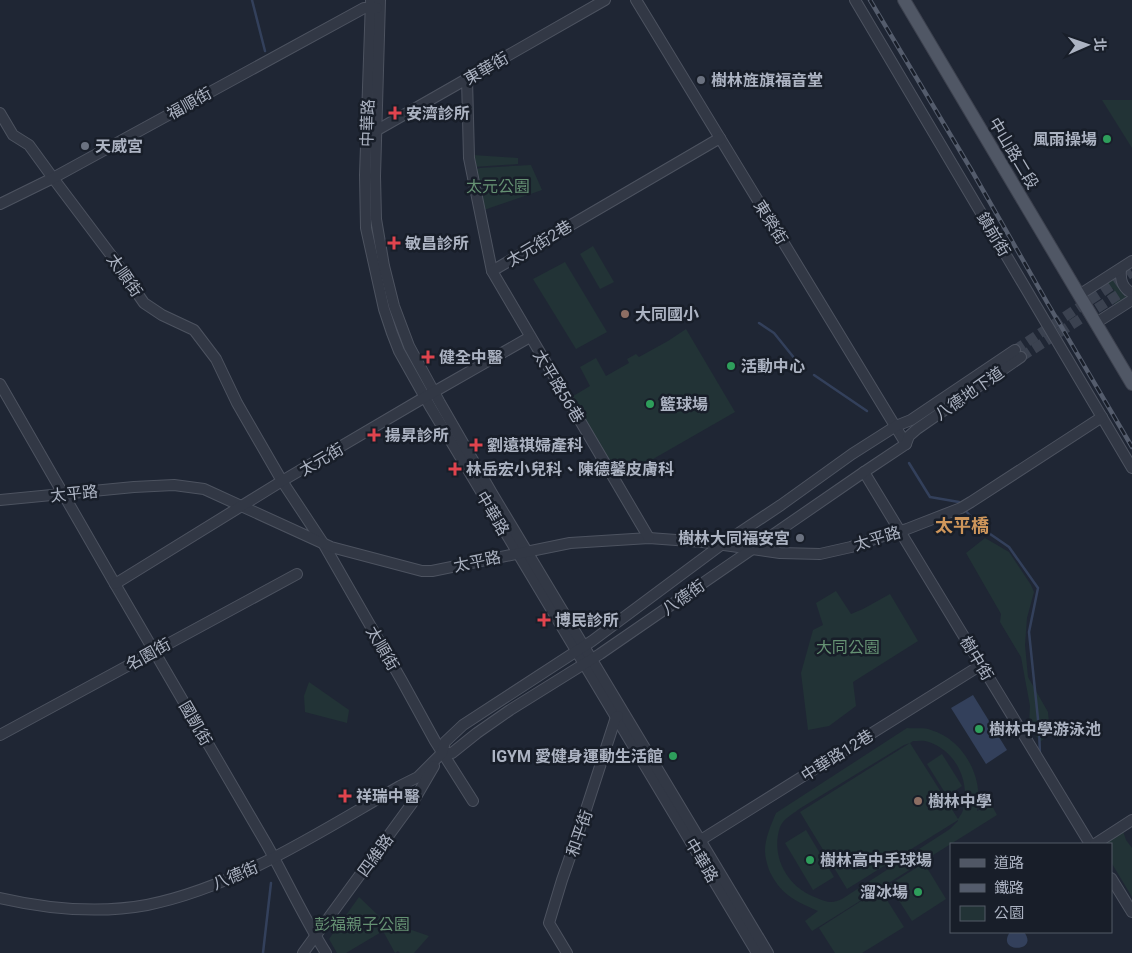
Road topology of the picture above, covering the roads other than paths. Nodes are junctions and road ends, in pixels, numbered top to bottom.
1 (605, 0) edge
2 (636, 0) edge
3 (855, 0) edge
4 (904, 0) edge
5 (375, 4) edge
6 (467, 79) junction
7 (0, 112) edge
8 (371, 133) junction
9 (720, 138) junction
10 (54, 178) junction
11 (0, 204) edge
12 (1132, 261) edge
13 (1121, 269) junction
14 (492, 271) junction
15 (1132, 293) edge
16 (1079, 295) junction
17 (1132, 300) edge
18 (1096, 323) junction
19 (530, 337) junction
20 (1018, 354) tunnel mouth
21 (0, 384) edge
22 (1132, 384) edge
23 (429, 395) junction
24 (1102, 417) junction
25 (914, 425) junction
26 (896, 426) junction
27 (906, 444) junction
28 (1132, 468) edge
29 (864, 472) junction
30 (282, 482) junction
31 (63, 494) junction
32 (0, 500) edge
33 (242, 506) junction
34 (900, 530) junction
35 (649, 538) junction
36 (323, 543) junction
37 (721, 545) junction
38 (754, 548) junction
39 (522, 552) junction
40 (296, 574) dead end
41 (115, 584) junction
42 (580, 648) junction
43 (154, 651) junction
44 (588, 662) junction
45 (981, 665) junction
46 (619, 715) junction
47 (0, 735) edge
48 (442, 753) junction
49 (473, 801) dead end
50 (1132, 820) edge
51 (697, 843) junction
52 (1089, 843) edge
53 (1096, 843) edge
54 (274, 857) junction
55 (1112, 880) edge
56 (0, 898) edge
57 (1132, 912) edge
58 (316, 936) junction
59 (303, 953) edge
60 (326, 953) edge
61 (567, 953) edge
62 (758, 953) edge
63 (768, 953) edge

1 - 6 street, 東華街
2 - 9 street, 東榮街
3 - 24 street, 鎮前街
4 - 16 main road, 中山路二段
5 - 8 street, 中華路
5 - 10 street, 福順街
6 - 8 street, 東華街
6 - 14 street
7 - 10 street, 太順街
8 - 23 street, 中華路
9 - 14 street, 太元街2巷
9 - 26 street, 東榮街
10 - 11 street, 福順街
10 - 30 street, 太順街
12 - 13 street
13 - 15 street
13 - 16 street
14 - 19 street, 太元街2巷
16 - 18 main road, 中山路二段
17 - 18 street
18 - 22 main road, 中山路二段
19 - 23 street, 太元街
19 - 35 street, 太平路56巷
20 - 25 street, 八德地下道
21 - 31 street, 國凱街
23 - 30 street, 太元街
23 - 39 street, 中華路
24 - 28 street, 鎮前街
24 - 34 street, 太平路
25 - 26 street, 八德街
25 - 27 street, 八德街
26 - 27 street, 東榮街
26 - 37 street, 八德街
27 - 29 street, 八德街
29 - 34 street, 樹中街
29 - 38 street, 八德街
30 - 33 street, 太元街
30 - 36 street, 太順街
31 - 32 street, 太平路
31 - 33 street, 太平路
31 - 41 street, 國凱街
33 - 36 street, 太平路
33 - 41 street, 太元街
34 - 38 street, 太平路
34 - 45 street, 樹中街
35 - 37 street, 太平路
35 - 39 street, 太平路
36 - 39 street, 太平路
36 - 48 street, 太順街
37 - 38 street, 太平路
37 - 42 street, 八德街
38 - 44 street, 八德街
39 - 42 street, 中華路
40 - 43 street, 名園街
41 - 43 street, 國凱街
42 - 44 street, 中華路
42 - 48 street, 八德街
43 - 47 street, 名園街
43 - 54 street, 國凱街
44 - 46 street, 中華路
44 - 48 street, 八德街
45 - 51 street, 中華路12巷
45 - 52 street, 樹中街
46 - 51 street, 中華路
46 - 61 street, 和平街
48 - 49 street, 太順街
48 - 54 street, 八德街
48 - 58 street, 四維路
50 - 53 street
51 - 62 street, 中華路
51 - 63 street, 中華路
54 - 56 street, 八德街
54 - 58 street, 國凱街
55 - 57 street
58 - 59 street, 四維路
58 - 60 street, 國凱街

